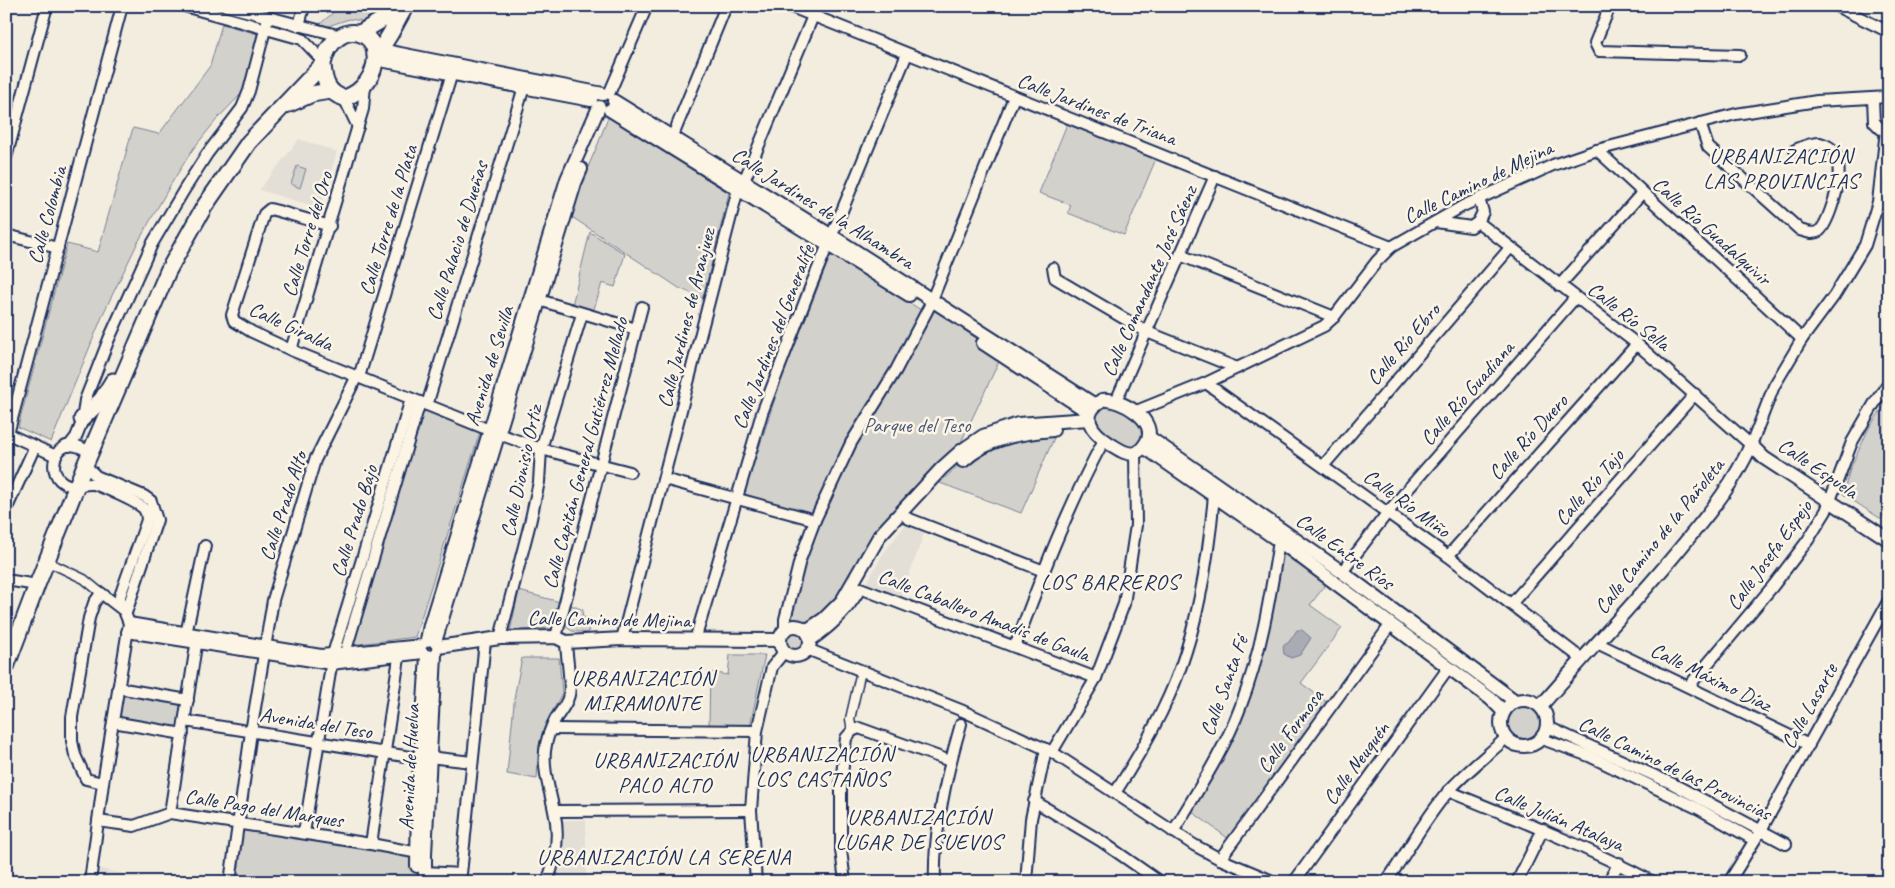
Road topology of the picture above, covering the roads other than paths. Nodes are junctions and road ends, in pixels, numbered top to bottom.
1 (47, 6) edge
2 (122, 6) edge
3 (184, 6) edge
4 (226, 6) edge
5 (304, 6) edge
6 (406, 6) edge
7 (647, 6) edge
8 (726, 6) edge
9 (789, 6) edge
10 (1610, 6) edge
11 (1836, 6) edge
12 (813, 16) junction
13 (268, 18) junction
14 (299, 26) junction
15 (266, 29) junction
16 (1889, 32) edge
17 (360, 33) junction
18 (390, 34) junction
19 (341, 36) junction
20 (376, 53) junction
21 (406, 54) junction
22 (907, 54) junction
23 (1740, 55) dead end
24 (323, 62) junction
25 (452, 73) junction
26 (365, 85) junction
27 (524, 87) junction
28 (337, 95) junction
29 (1014, 97) junction
30 (1889, 97) edge
31 (1873, 99) junction
32 (605, 103) junction
33 (285, 105) junction
34 (1700, 123) junction
35 (358, 127) junction
36 (1887, 130) edge
37 (671, 142) junction
38 (1597, 150) junction
39 (1794, 150) dead end
40 (6, 158) edge
41 (1215, 176) junction
42 (741, 185) junction
43 (1642, 193) junction
44 (1478, 199) junction
45 (1883, 202) edge
46 (1436, 222) junction
47 (1478, 222) junction
48 (330, 226) junction
49 (6, 235) edge
50 (830, 240) junction
51 (1391, 247) junction
52 (58, 248) junction
53 (1510, 248) junction
54 (1180, 255) junction
55 (1053, 268) dead end
56 (168, 271) junction
57 (1559, 286) junction
58 (1575, 298) junction
59 (540, 300) junction
60 (930, 304) junction
61 (642, 307) dead end
62 (582, 314) junction
63 (1334, 317) junction
64 (636, 329) junction
65 (1147, 332) junction
66 (1802, 339) junction
67 (1637, 344) junction
68 (291, 350) junction
69 (1237, 368) junction
70 (358, 377) junction
71 (1889, 382) edge
72 (1206, 383) junction
73 (1695, 394) junction
74 (1116, 401) junction
75 (419, 402) junction
76 (1134, 412) junction
77 (1091, 416) junction
78 (82, 419) junction
79 (494, 432) junction
80 (7, 433) edge
81 (1104, 440) junction
82 (1751, 445) junction
83 (35, 446) junction
84 (69, 446) junction
85 (1143, 446) junction
86 (541, 448) junction
87 (56, 456) junction
88 (88, 459) junction
89 (600, 464) junction
90 (1324, 465) junction
91 (630, 472) dead end
92 (664, 478) junction
93 (70, 484) junction
94 (1214, 495) junction
95 (736, 499) junction
96 (1830, 501) junction
97 (6, 510) edge
98 (150, 511) junction
99 (1388, 512) junction
100 (908, 518) junction
101 (814, 520) junction
102 (1889, 540) edge
103 (1279, 541) junction
104 (205, 546) dead end
105 (1448, 556) junction
106 (46, 561) junction
107 (1044, 571) junction
108 (1342, 572) junction
109 (6, 580) edge
110 (37, 585) junction
111 (860, 588) junction
112 (101, 593) junction
113 (1889, 600) edge
114 (1511, 604) junction
115 (126, 613) junction
116 (1391, 624) junction
117 (128, 628) junction
118 (186, 634) junction
119 (500, 638) junction
120 (561, 639) junction
121 (622, 639) junction
122 (197, 640) junction
123 (696, 640) junction
124 (783, 640) junction
125 (808, 640) junction
126 (485, 641) junction
127 (1597, 644) junction
128 (1014, 647) junction
129 (429, 648) junction
130 (264, 650) junction
131 (400, 652) junction
132 (345, 653) junction
133 (332, 659) junction
134 (1582, 659) junction
135 (6, 667) edge
136 (1449, 667) junction
137 (861, 670) junction
138 (1096, 678) junction
139 (1689, 686) junction
140 (118, 688) junction
141 (188, 700) junction
142 (1515, 702) junction
143 (1541, 706) junction
144 (1504, 712) junction
145 (113, 722) junction
146 (185, 722) junction
147 (961, 724) dead end
148 (1548, 727) junction
149 (552, 729) junction
150 (757, 731) junction
151 (852, 731) junction
152 (251, 732) junction
153 (183, 734) junction
154 (1506, 738) junction
155 (1542, 739) junction
156 (319, 743) junction
157 (1809, 744) junction
158 (1049, 751) junction
159 (386, 753) junction
160 (425, 758) junction
161 (472, 762) junction
162 (950, 762) junction
163 (103, 783) junction
164 (1448, 792) junction
165 (1115, 793) junction
166 (1034, 801) junction
167 (751, 810) junction
168 (554, 811) junction
169 (170, 812) junction
170 (98, 821) junction
171 (238, 822) junction
172 (1543, 829) junction
173 (1761, 830) junction
174 (1173, 832) junction
175 (304, 833) junction
176 (1754, 840) junction
177 (371, 844) junction
178 (1786, 844) dead end
179 (420, 853) junction
180 (1220, 859) junction
181 (1619, 863) junction
182 (423, 878) edge
183 (90, 882) edge
184 (230, 882) edge
185 (547, 882) edge
186 (756, 882) edge
187 (845, 882) edge
188 (935, 882) edge
189 (1026, 882) edge
190 (1160, 882) edge
191 (1275, 882) edge
192 (1294, 882) edge
193 (1386, 882) edge
194 (1517, 882) edge
195 (1608, 882) edge
196 (1653, 882) edge
197 (1729, 882) edge

1 - 40 street
2 - 52 street, Calle Colombia
3 - 15 street
4 - 13 street
5 - 14 street
6 - 17 main road
6 - 18 main road
7 - 32 street
8 - 37 street
9 - 12 street, Calle Jardines de Triana
10 - 23 street
11 - 16 street
12 - 22 street, Calle Jardines de Triana
12 - 42 street, Calle Jardines de Aranjuez
13 - 14 street
13 - 15 street
14 - 19 street
15 - 24 street
15 - 78 street
17 - 19 main road
17 - 20 main road
18 - 20 main road
18 - 21 street
19 - 24 main road
20 - 21 street, Calle Jardines de la Alhambra
20 - 25 street, Calle Jardines de la Alhambra
20 - 26 main road
21 - 32 street, Calle Jardines de la Alhambra
22 - 29 street, Calle Jardines de Triana
22 - 50 street, Calle Jardines del Generalife
24 - 28 main road
24 - 33 main road
25 - 27 street, Calle Jardines de la Alhambra
25 - 70 street, Calle Torre de la Plata
26 - 28 main road
26 - 35 street, Calle Torre del Oro
27 - 32 street, Calle Jardines de la Alhambra
27 - 75 street, Calle Palacio de Dueñas
28 - 33 main road
28 - 35 street
29 - 41 street, Calle Jardines de Triana
29 - 60 street
30 - 31 street, Calle Camino de Mejina
31 - 34 street, Calle Camino de Mejina
31 - 36 street, Calle Camino de la Pañoleta
32 - 37 street, Calle Jardines de la Alhambra
32 - 59 street, Avenida de Sevilla
32 - 79 street, Avenida de Sevilla
33 - 56 main road
34 - 38 street, Calle Camino de Mejina
34 - 39 street
35 - 48 street, Calle Torre del Oro
36 - 45 street, Calle Camino de la Pañoleta
37 - 42 street, Calle Jardines de la Alhambra
38 - 43 street, Calle Río Guadalquivir
38 - 44 street, Calle Camino de Mejina
41 - 51 street, Calle Jardines de Triana
41 - 54 street, Calle Comandante José Sáenz
42 - 50 street, Calle Jardines de la Alhambra
42 - 92 street, Calle Jardines de Aranjuez
43 - 57 street
43 - 66 street, Calle Río Guadalquivir
44 - 46 street, Calle Camino de Mejina
44 - 47 street
45 - 66 street, Calle Camino de la Pañoleta
46 - 47 street
46 - 51 street, Calle Camino de Mejina
47 - 53 street, Calle Río Sella
48 - 68 street, Calle Torre del Oro
48 - 68 street, Calle Giralda
49 - 52 street
50 - 60 street, Calle Jardines de la Alhambra
50 - 95 street, Calle Jardines del Generalife
51 - 63 street, Calle Camino de Mejina
52 - 80 street, Calle Colombia
53 - 57 street, Calle Río Sella
53 - 90 street, Calle Río Ebro
54 - 63 street
54 - 65 street, Calle Comandante José Sáenz
55 - 65 street
56 - 78 main road
56 - 88 main road
57 - 58 street, Calle Río Sella
58 - 67 street, Calle Río Sella
58 - 99 street, Calle Río Guadiana
59 - 62 street
59 - 79 street, Avenida de Sevilla
60 - 77 street, Calle Jardines de la Alhambra
60 - 101 street
61 - 64 street, Calle Capitán General Gutiérrez Mellado
62 - 64 street
62 - 86 street, Calle Dionisio Ortiz
63 - 69 street, Calle Camino de Mejina
64 - 89 street, Calle Capitán General Gutiérrez Mellado
65 - 69 street
65 - 74 street, Calle Comandante José Sáenz
66 - 82 street, Calle Camino de la Pañoleta
67 - 73 street, Calle Río Sella
67 - 105 street, Calle Río Duero
68 - 70 street, Calle Giralda
69 - 72 street, Calle Camino de Mejina
70 - 75 street, Calle Giralda
70 - 130 street, Calle Prado Alto
71 - 96 street, Calle Josefa Espejo
72 - 76 street, Calle Camino de Mejina
72 - 90 street, Calle Río Miño
73 - 82 street, Calle Río Sella
73 - 114 street, Calle Río Tajo
74 - 76 street
74 - 77 street
75 - 79 street, Calle Giralda
75 - 132 street, Calle Prado Bajo
75 - 133 street, Calle Prado Bajo
76 - 85 street
77 - 81 street
77 - 100 street
77 - 125 street
78 - 84 street
79 - 86 street, Calle Giralda
79 - 129 street, Avenida de Sevilla
80 - 83 street
81 - 85 street
81 - 107 street
82 - 96 street, Calle Espuela
82 - 127 street, Calle Camino de la Pañoleta
83 - 87 street
83 - 97 street
84 - 87 street
84 - 88 street
85 - 94 street, Calle Entre Ríos
85 - 108 street, Calle Entre Ríos
85 - 138 street
86 - 89 street, Calle Giralda
86 - 119 street, Calle Dionisio Ortiz
87 - 93 street
88 - 93 main road
88 - 98 street
89 - 91 street, Calle Giralda
89 - 120 street, Calle Capitán General Gutiérrez Mellado
90 - 99 street, Calle Río Miño
92 - 95 street
92 - 121 street, Calle Jardines de Aranjuez
93 - 98 street
93 - 106 main road
94 - 103 street, Calle Entre Ríos
94 - 165 street
95 - 101 street
95 - 123 street, Calle Jardines del Generalife
96 - 102 street, Calle Espuela
96 - 139 street, Calle Josefa Espejo
98 - 115 street
99 - 105 street, Calle Río Miño
99 - 108 street, Calle Río Guadiana
100 - 107 street
100 - 111 street
101 - 124 street
103 - 116 street, Calle Entre Ríos
103 - 174 street, Calle Santa Fé
104 - 118 street
105 - 114 street, Calle Río Miño
106 - 110 main road
106 - 112 street
107 - 128 street
108 - 142 street, Calle Entre Ríos
109 - 110 street
110 - 135 main road
111 - 125 street
111 - 128 street, Calle Caballero Amadis de Gaula
112 - 115 street
112 - 163 street
113 - 157 street, Calle Lasarte
114 - 134 street, Calle Río Miño
115 - 117 street
116 - 136 street, Calle Entre Ríos
116 - 180 street, Calle Formosa
117 - 118 street, Calle Camino de Mejina
117 - 122 street, Calle Camino de Mejina
117 - 140 street
118 - 122 street, Calle Camino de Mejina
119 - 120 street, Calle Camino de Mejina
119 - 126 street, Calle Camino de Mejina
120 - 121 street, Calle Camino de Mejina
120 - 149 street
121 - 123 street, Calle Camino de Mejina
122 - 130 street, Calle Camino de Mejina
122 - 141 street
123 - 124 street, Calle Camino de Mejina
124 - 125 street
124 - 125 street
124 - 150 street
125 - 137 street
126 - 129 street, Calle Camino de Mejina
126 - 161 street
127 - 134 street, Calle Camino de la Pañoleta
127 - 139 street, Calle Máximo Díaz
128 - 138 street, Calle Caballero Amadis de Gaula
129 - 131 street, Calle Camino de Mejina
129 - 160 street, Avenida de Huelva
130 - 133 street, Calle Camino de Mejina
130 - 152 street, Calle Prado Alto
131 - 132 street, Calle Camino de Mejina
131 - 133 street, Calle Camino de Mejina
131 - 159 street
132 - 133 street, Calle Camino de Mejina
133 - 156 street, Calle Prado Bajo
134 - 143 street, Calle Camino de la Pañoleta
136 - 144 street, Calle Entre Ríos
136 - 192 street, Calle Neuquén
137 - 151 street
137 - 158 street
138 - 158 street
139 - 157 street, Calle Máximo Díaz
140 - 141 street
140 - 145 street
141 - 146 street
142 - 143 street
142 - 144 street
143 - 148 street
144 - 154 street
145 - 153 street
145 - 163 street
146 - 152 street, Avenida del Teso
146 - 153 street
147 - 162 street
148 - 155 street
148 - 173 street, Calle Camino de las Provincias
149 - 150 street
149 - 168 street
150 - 167 street
151 - 162 street
151 - 187 street
152 - 156 street, Avenida del Teso
152 - 171 street, Calle Prado Alto
153 - 169 street
154 - 155 street
154 - 164 street
155 - 176 street, Calle Camino de las Provincias
156 - 159 street, Avenida del Teso
156 - 175 street, Calle Prado Bajo
157 - 173 street, Calle Lasarte
158 - 165 street
158 - 166 street
159 - 160 street, Avenida del Teso
159 - 177 street
160 - 161 street, Avenida del Teso
160 - 179 street, Avenida de Huelva
161 - 182 street
162 - 188 street
163 - 170 street
164 - 172 street, Calle Julián Atalaya
164 - 193 street
165 - 174 street
166 - 189 street
166 - 190 street
167 - 168 street
167 - 186 street
168 - 185 street
169 - 170 street, Calle Pago del Marques
169 - 171 street, Calle Pago del Marques
170 - 183 street
171 - 175 street, Calle Pago del Marques
171 - 184 street, Calle Prado Alto
172 - 181 street, Calle Julián Atalaya
172 - 194 street
173 - 176 street, Calle Lasarte
173 - 178 street, Calle Camino de las Provincias
174 - 180 street
175 - 177 street, Calle Pago del Marques
176 - 197 street, Calle Lasarte
177 - 179 street, Calle Pago del Marques
179 - 182 street, Avenida de Huelva
180 - 191 street
181 - 195 street
181 - 196 street, Calle Julián Atalaya

